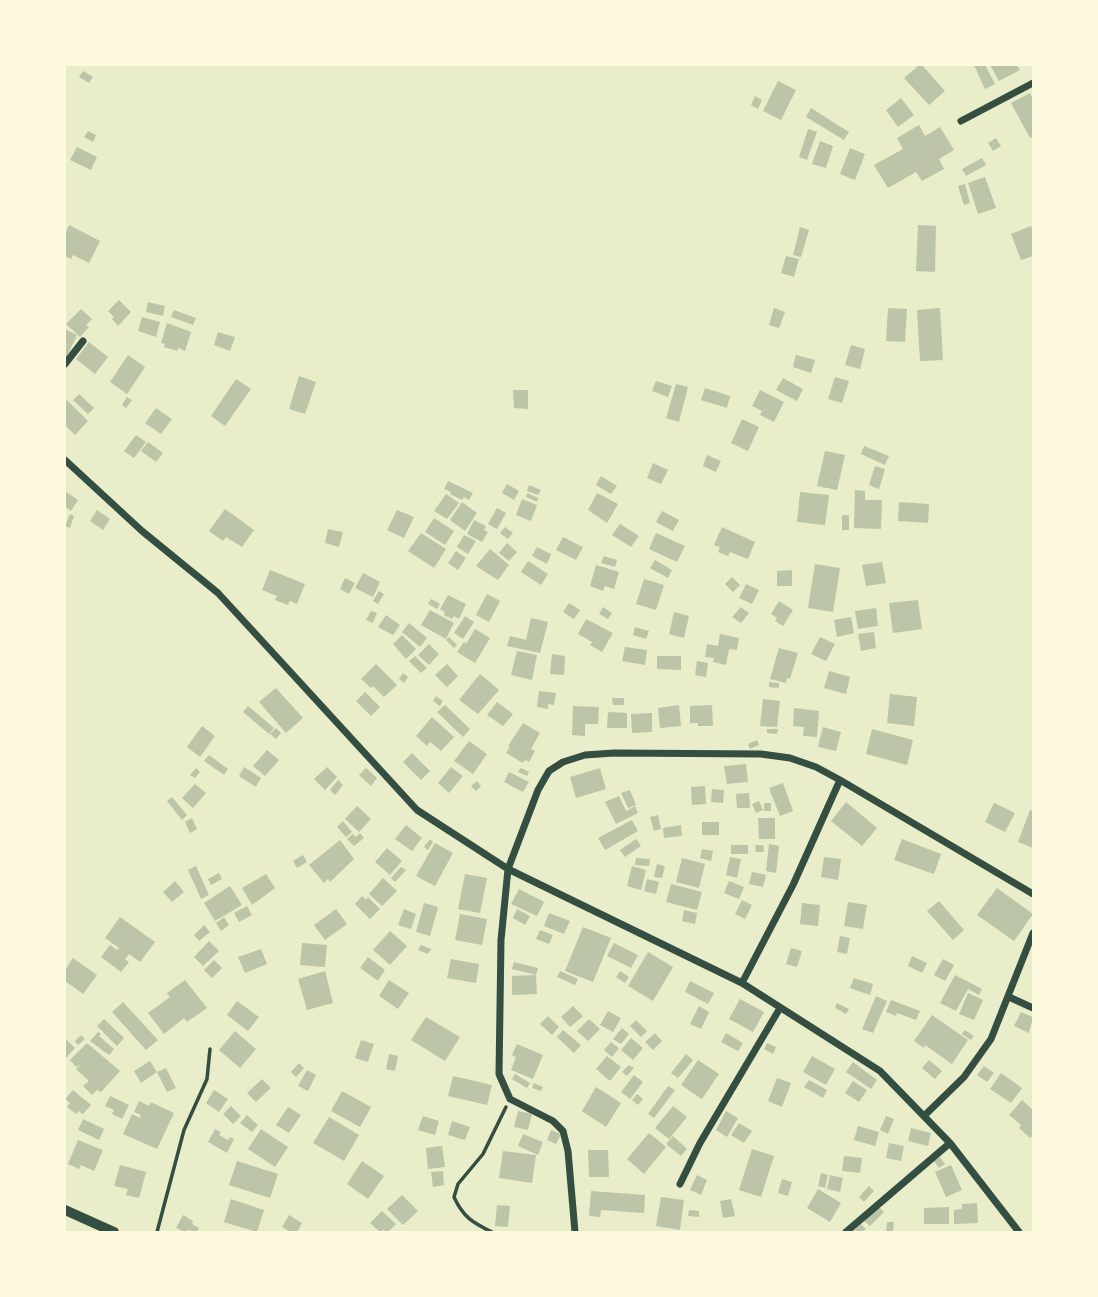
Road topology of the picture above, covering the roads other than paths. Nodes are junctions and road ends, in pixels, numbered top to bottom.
1 (1033, 83) edge
2 (961, 121) dead end
3 (83, 341) dead end
4 (65, 364) edge
5 (65, 460) edge
6 (840, 780) junction
7 (508, 869) junction
8 (1033, 894) edge
9 (1033, 933) edge
10 (742, 983) junction
11 (1009, 997) junction
12 (1033, 1008) edge
13 (780, 1009) junction
14 (925, 1115) junction
15 (950, 1143) junction
16 (680, 1184) dead end
17 (65, 1210) edge
18 (114, 1232) edge
19 (575, 1232) edge
20 (846, 1232) edge
21 (1019, 1232) edge

1 - 2 street
3 - 4 street
5 - 7 street
6 - 7 street
6 - 8 street
6 - 10 street
7 - 10 street
7 - 19 street
9 - 11 street
10 - 13 street
11 - 12 street
11 - 14 street
13 - 14 street
13 - 16 street
14 - 15 street
15 - 20 street
15 - 21 street
17 - 18 street

